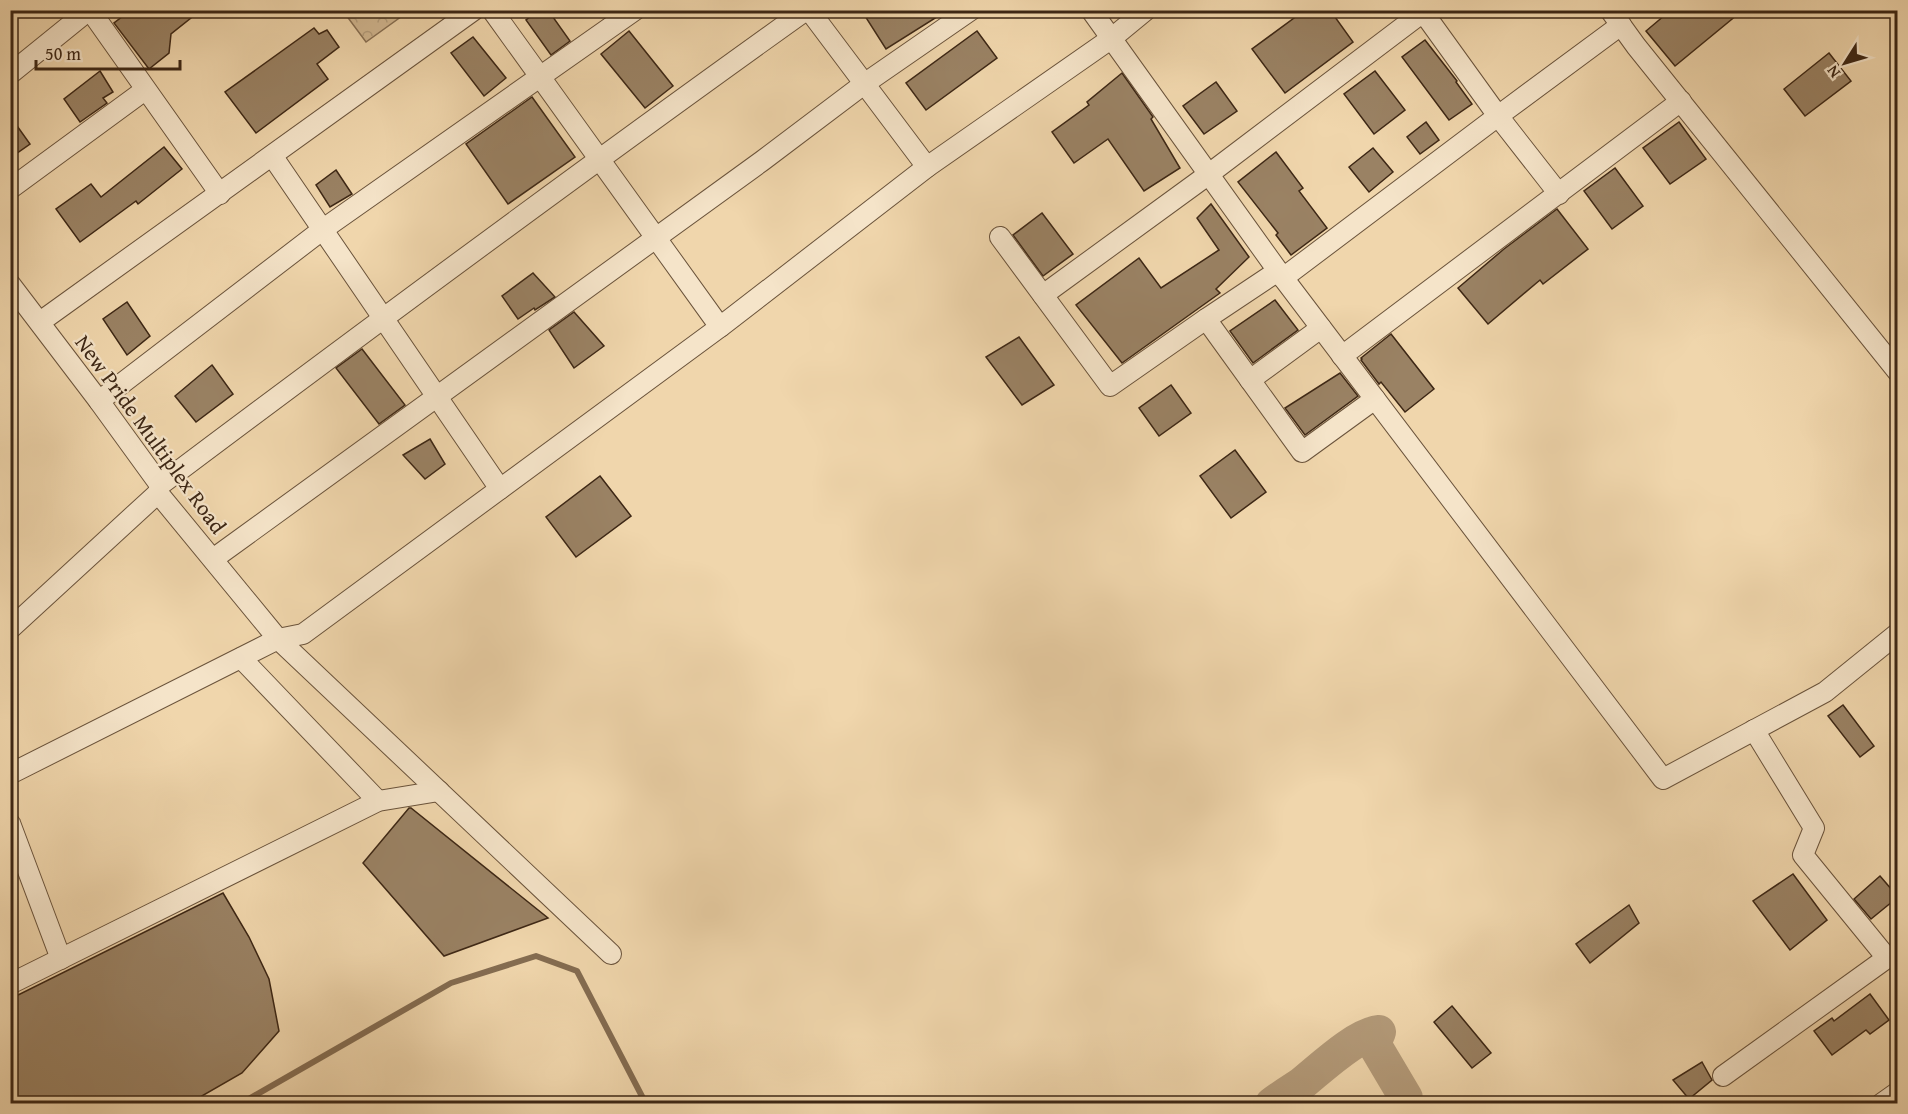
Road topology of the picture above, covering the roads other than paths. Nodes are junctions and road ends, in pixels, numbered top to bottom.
1 (89, 10) edge
2 (474, 10) edge
3 (492, 10) edge
4 (635, 10) edge
5 (808, 10) edge
6 (971, 10) edge
7 (1091, 10) edge
8 (1146, 10) edge
9 (1424, 11) edge
10 (1615, 18) edge
11 (1112, 38) junction
12 (10, 74) edge
13 (540, 77) junction
14 (864, 84) junction
15 (145, 90) junction
16 (1681, 101) junction
17 (1498, 116) junction
18 (273, 157) junction
19 (598, 159) junction
20 (927, 166) junction
21 (1209, 174) junction
22 (10, 189) edge
23 (220, 194) junction
24 (1558, 194) junction
25 (322, 230) junction
26 (1000, 237) dead end
27 (655, 238) junction
28 (1281, 274) junction
29 (10, 284) edge
30 (1043, 295) junction
31 (383, 317) junction
32 (1206, 319) junction
33 (40, 322) junction
34 (720, 327) junction
35 (1321, 328) junction
36 (1342, 356) junction
37 (1898, 372) edge
38 (1250, 381) junction
39 (437, 396) junction
40 (1375, 399) junction
41 (99, 401) junction
42 (159, 489) junction
43 (500, 489) junction
44 (213, 559) junction
45 (10, 629) edge
46 (1898, 633) edge
47 (278, 639) junction
48 (241, 658) junction
49 (1754, 730) junction
50 (10, 774) edge
51 (439, 791) junction
52 (378, 801) junction
53 (10, 824) edge
54 (611, 954) dead end
55 (61, 959) junction
56 (10, 984) edge
57 (1723, 1076) dead end
58 (1898, 1092) edge
59 (1881, 1104) edge

1 - 12 street
1 - 15 street
2 - 18 street
3 - 13 street
4 - 13 street
5 - 14 street
5 - 19 street
6 - 14 street
7 - 11 street
8 - 11 street
9 - 17 street
9 - 21 street
10 - 16 street
10 - 17 street
11 - 20 street
11 - 21 street
13 - 19 street
13 - 25 street
14 - 20 street
14 - 27 street
15 - 22 street
15 - 23 street
16 - 24 street
16 - 37 street
17 - 24 street
17 - 28 street
18 - 23 street
18 - 25 street
19 - 27 street
19 - 31 street
20 - 34 street
21 - 28 street
21 - 30 street
23 - 33 street
24 - 36 street
25 - 31 street
25 - 41 street
26 - 30 street
27 - 34 street
27 - 39 street
28 - 32 street
28 - 35 street
29 - 33 street, New Pride Multiplex Road
30 - 32 street
31 - 39 street
31 - 42 street
32 - 38 street
33 - 41 street, New Pride Multiplex Road
34 - 43 street
35 - 36 street
35 - 38 street
36 - 40 street
38 - 40 street
39 - 43 street
39 - 44 street
40 - 49 street
41 - 42 street, New Pride Multiplex Road
42 - 44 street, New Pride Multiplex Road
42 - 45 street
43 - 47 street
44 - 47 street, New Pride Multiplex Road
46 - 49 street
47 - 48 street
47 - 51 street, New Pride Multiplex Road
48 - 50 street
48 - 52 street
49 - 57 street
51 - 52 street
51 - 54 street, New Pride Multiplex Road
52 - 55 street
53 - 55 street
55 - 56 street
58 - 59 street

